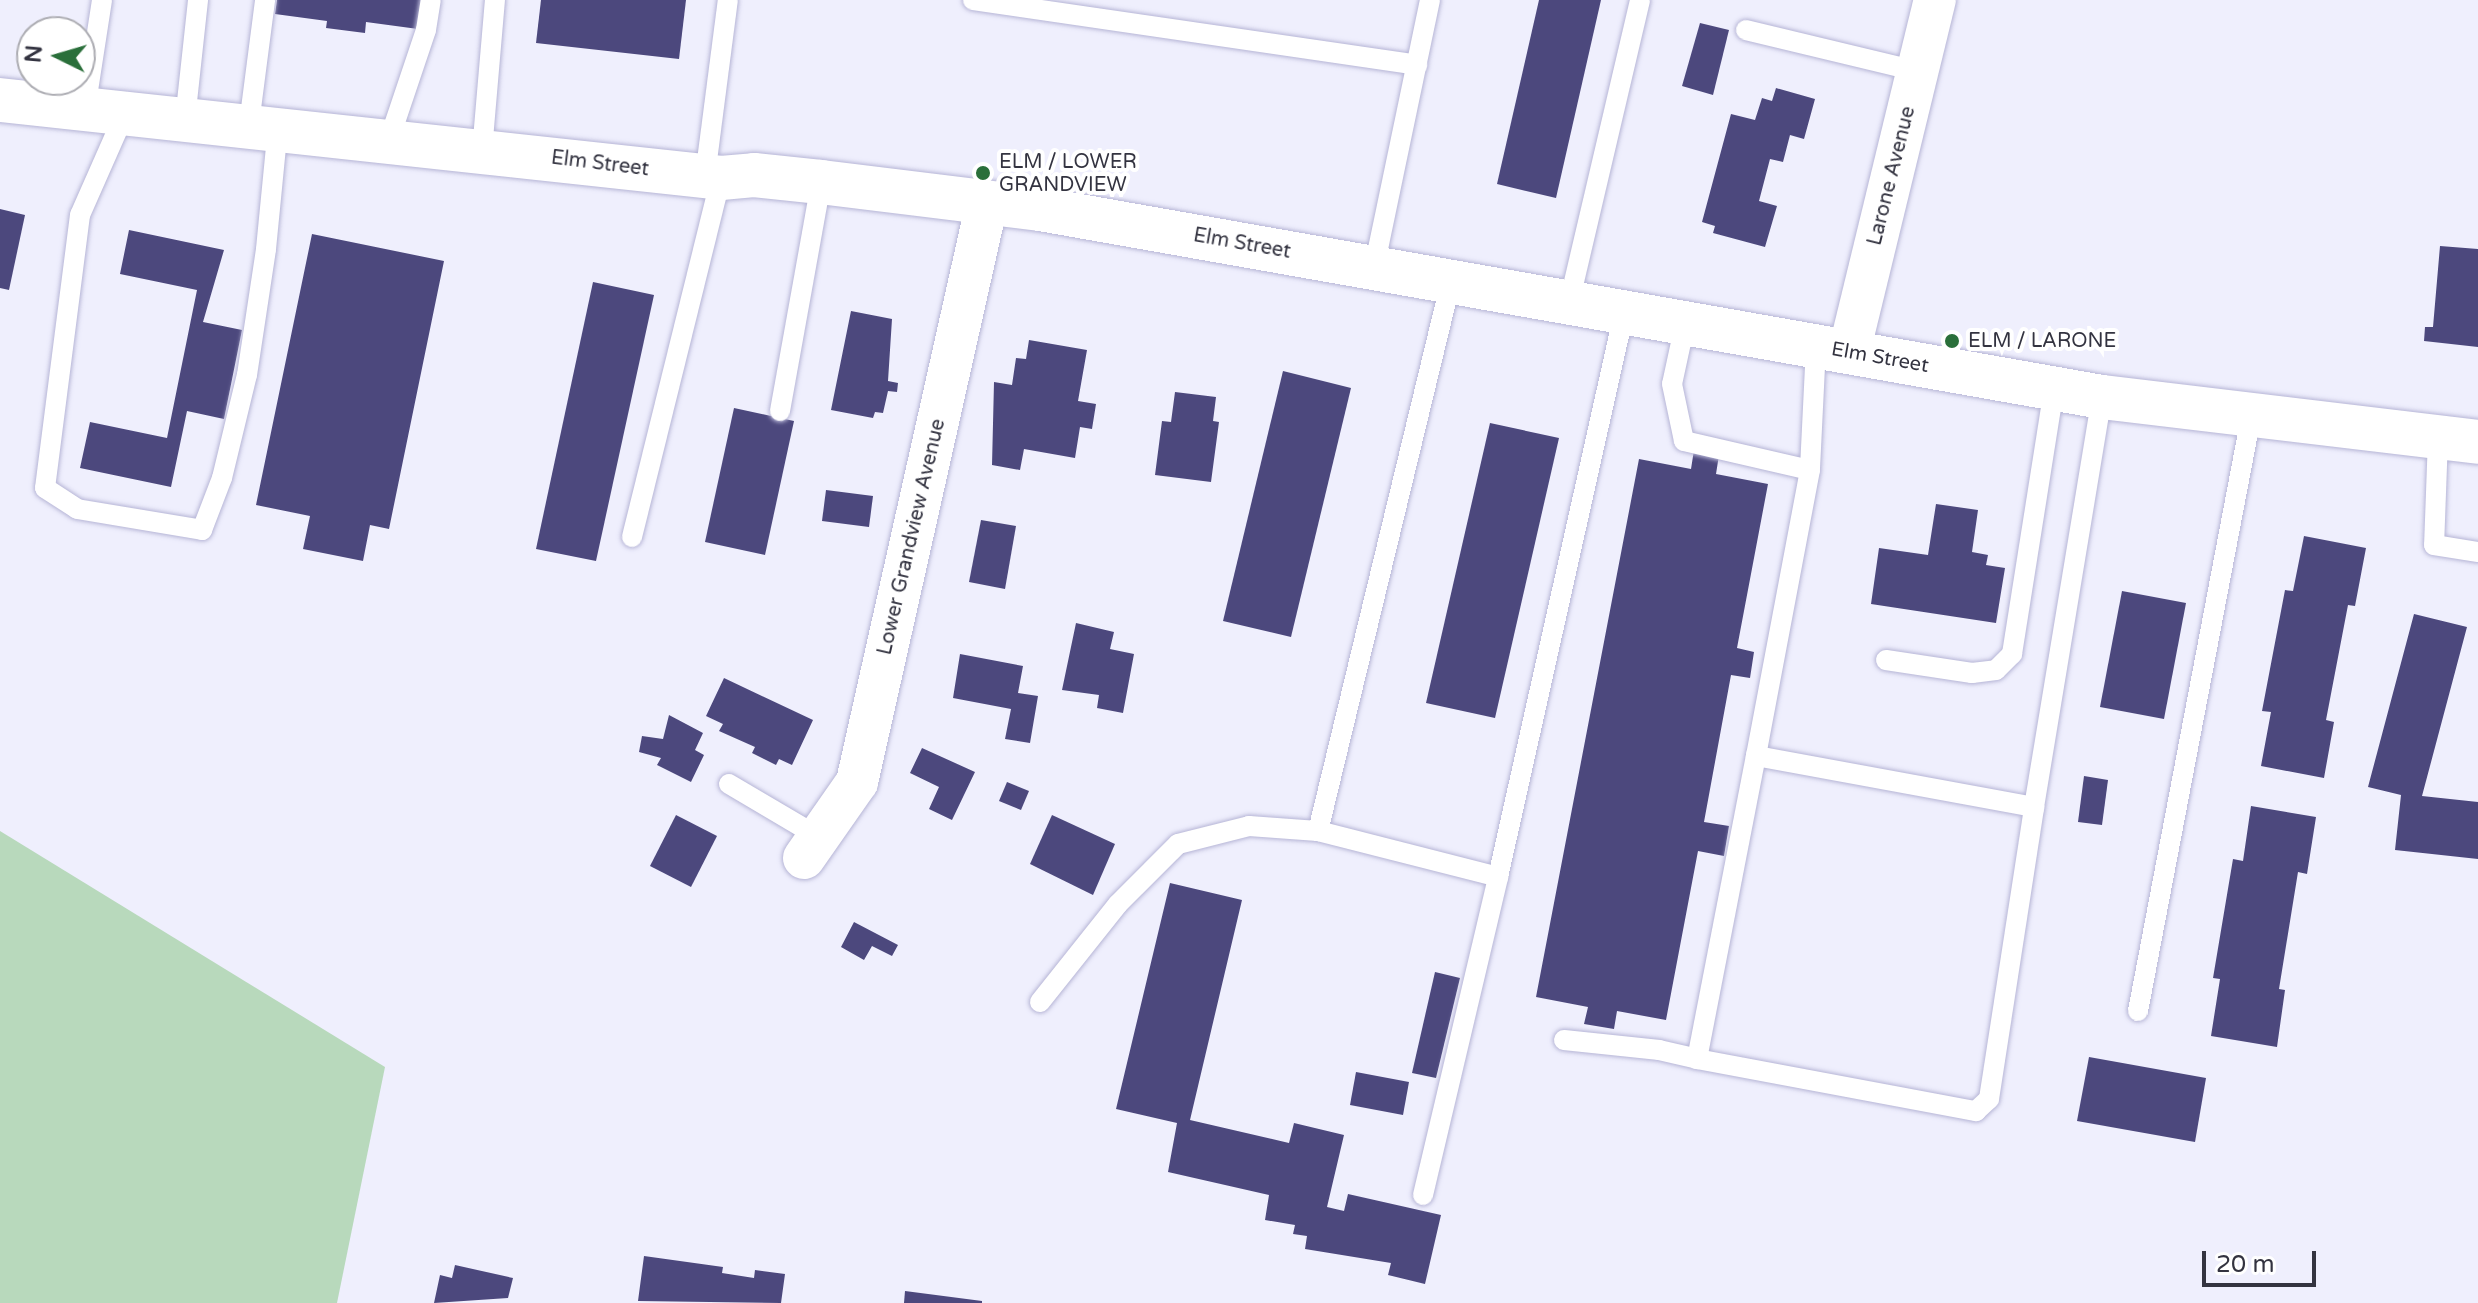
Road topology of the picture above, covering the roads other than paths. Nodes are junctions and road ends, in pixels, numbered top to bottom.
1 (102, 0) edge
2 (198, 0) edge
3 (265, 0) edge
4 (431, 0) edge
5 (495, 0) edge
6 (728, 0) edge
7 (973, 0) edge
8 (1430, 0) edge
9 (1640, 0) edge
10 (1935, 0) edge
11 (1746, 30) dead end
12 (1417, 65) junction
13 (1917, 71) junction
14 (0, 100) edge
15 (105, 112) junction
16 (185, 120) junction
17 (264, 125) junction
18 (389, 140) junction
19 (482, 151) junction
20 (713, 177) junction
21 (821, 182) junction
22 (987, 203) junction
23 (1374, 268) junction
24 (1451, 281) junction
25 (1569, 303) junction
26 (1624, 313) junction
27 (1685, 324) junction
28 (1832, 349) junction
29 (2054, 388) junction
30 (2102, 397) junction
31 (780, 411) dead end
32 (2251, 417) junction
33 (2458, 440) edge
34 (1810, 470) junction
35 (632, 537) dead end
36 (2478, 552) edge
37 (1886, 660) dead end
38 (1756, 756) junction
39 (729, 784) dead end
40 (2034, 807) junction
41 (1318, 831) junction
42 (812, 847) joint
43 (1498, 877) junction
44 (1040, 1002) dead end
45 (2138, 1011) dead end
46 (1564, 1040) dead end
47 (1697, 1059) junction
48 (1423, 1195) dead end

1 - 15 lane
2 - 16 lane
3 - 17 lane
4 - 18 lane
5 - 19 lane
6 - 20 lane
7 - 12 lane
8 - 12 lane
9 - 25 lane
10 - 13 street, Larone Avenue
11 - 13 lane
12 - 23 lane
13 - 28 street, Larone Avenue
14 - 15 main road, Elm Street
15 - 16 main road, Elm Street
15 - 17 lane
16 - 17 main road, Elm Street
17 - 18 main road, Elm Street
18 - 19 main road, Elm Street
19 - 20 main road, Elm Street
20 - 21 main road, Elm Street
20 - 35 lane
21 - 22 main road, Elm Street
21 - 31 lane
22 - 23 main road, Elm Street
22 - 42 street, Lower Grandview Avenue
23 - 24 main road, Elm Street
24 - 25 main road, Elm Street
24 - 41 lane
25 - 26 main road, Elm Street
26 - 27 main road, Elm Street
26 - 43 lane
27 - 28 main road, Elm Street
27 - 34 lane
28 - 29 main road, Elm Street
28 - 34 lane
29 - 30 main road, Elm Street
29 - 37 lane
30 - 32 main road, Elm Street
30 - 40 lane
32 - 33 main road, Elm Street
32 - 45 lane
33 - 36 lane
34 - 38 lane
38 - 40 lane
38 - 47 lane
39 - 42 lane
40 - 47 lane
41 - 43 lane
41 - 44 lane
43 - 48 lane
46 - 47 lane

